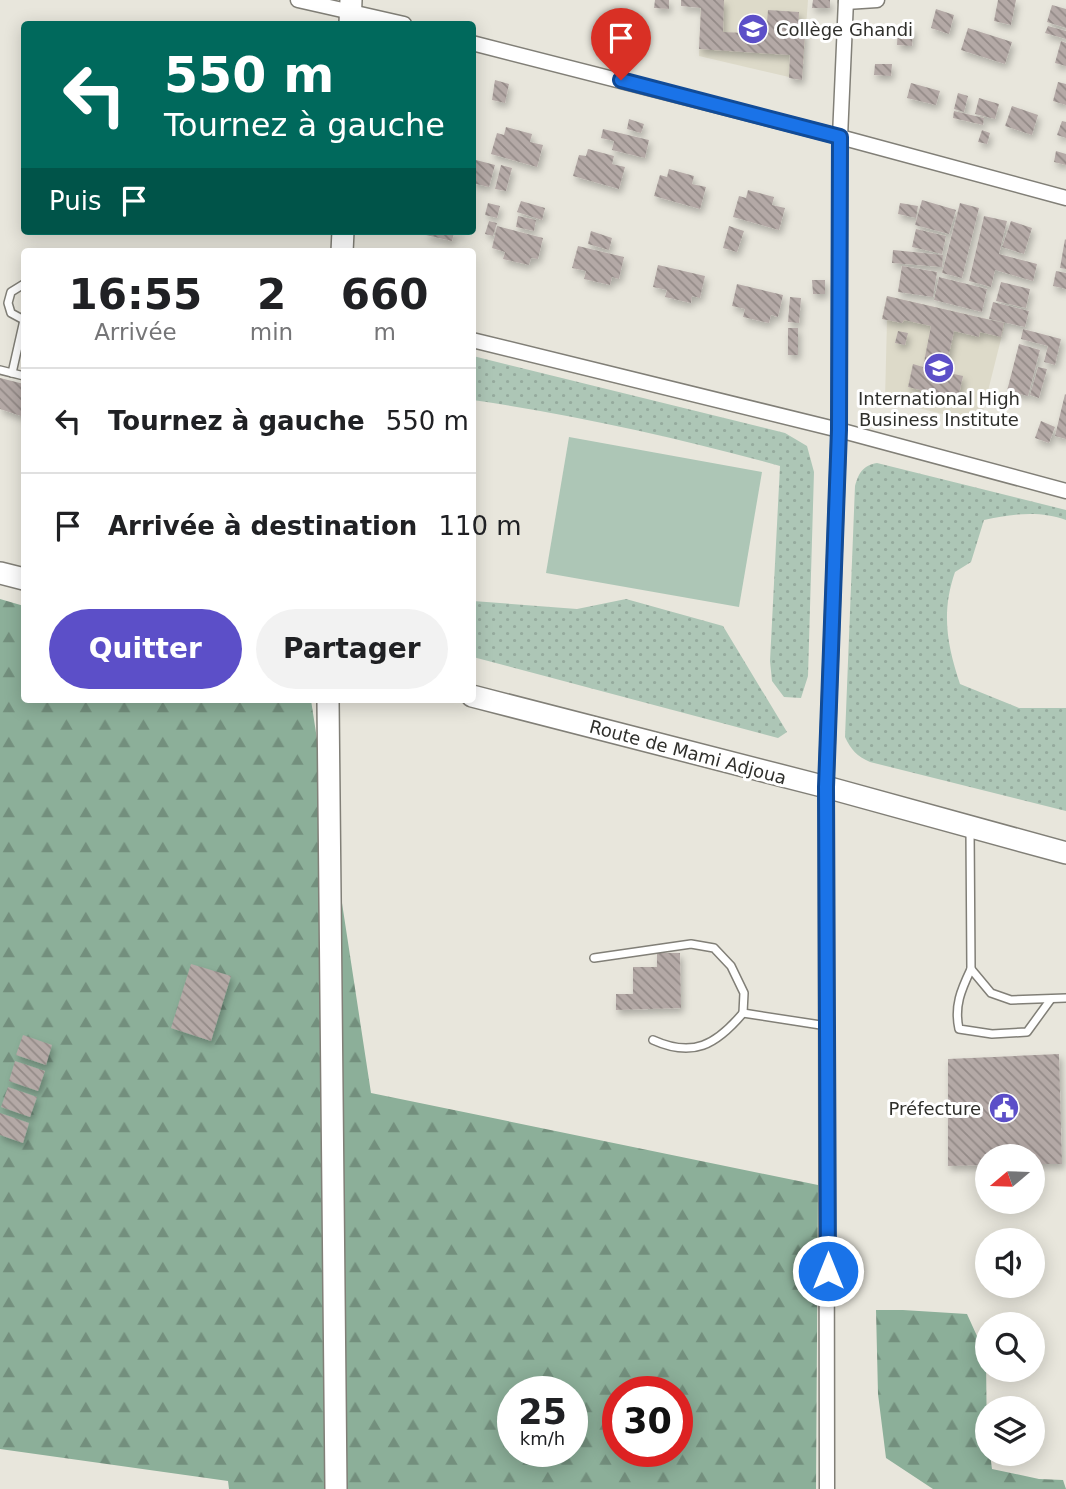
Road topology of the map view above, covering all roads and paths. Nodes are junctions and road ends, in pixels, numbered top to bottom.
1 (298, 0) edge
2 (877, 0) edge
3 (846, 1) edge
4 (350, 13) edge
5 (389, 21) edge
6 (476, 44) edge
7 (840, 137) junction
8 (1066, 198) edge
9 (21, 286) edge
10 (21, 318) edge
11 (476, 341) edge
12 (21, 348) edge
13 (0, 370) edge
14 (12, 373) junction
15 (21, 375) edge
16 (839, 430) junction
17 (1066, 491) edge
18 (0, 573) edge
19 (21, 578) edge
20 (476, 697) edge
21 (328, 703) edge
22 (826, 787) junction
23 (970, 828) junction
24 (1066, 853) edge
25 (594, 958) dead end
26 (971, 969) junction
27 (1066, 998) edge
28 (1051, 999) junction
29 (743, 1013) junction
30 (828, 1026) junction
31 (653, 1040) dead end
32 (336, 1489) edge
33 (827, 1489) edge

1 - 4 street
2 - 3 street
3 - 7 street
4 - 5 street
6 - 7 street
7 - 8 street
7 - 16 street
9 - 10 lane
11 - 16 street
12 - 14 lane
13 - 14 lane
14 - 15 lane
16 - 17 street
16 - 22 street
18 - 19 street
20 - 22 street, Route de Mami Adjoua
21 - 32 street
22 - 23 street, Route de Mami Adjoua
22 - 30 street
23 - 24 street, Route de Mami Adjoua
23 - 26 lane
25 - 29 lane
26 - 28 lane
26 - 28 lane
27 - 28 lane
29 - 30 lane
29 - 31 lane
30 - 33 street

